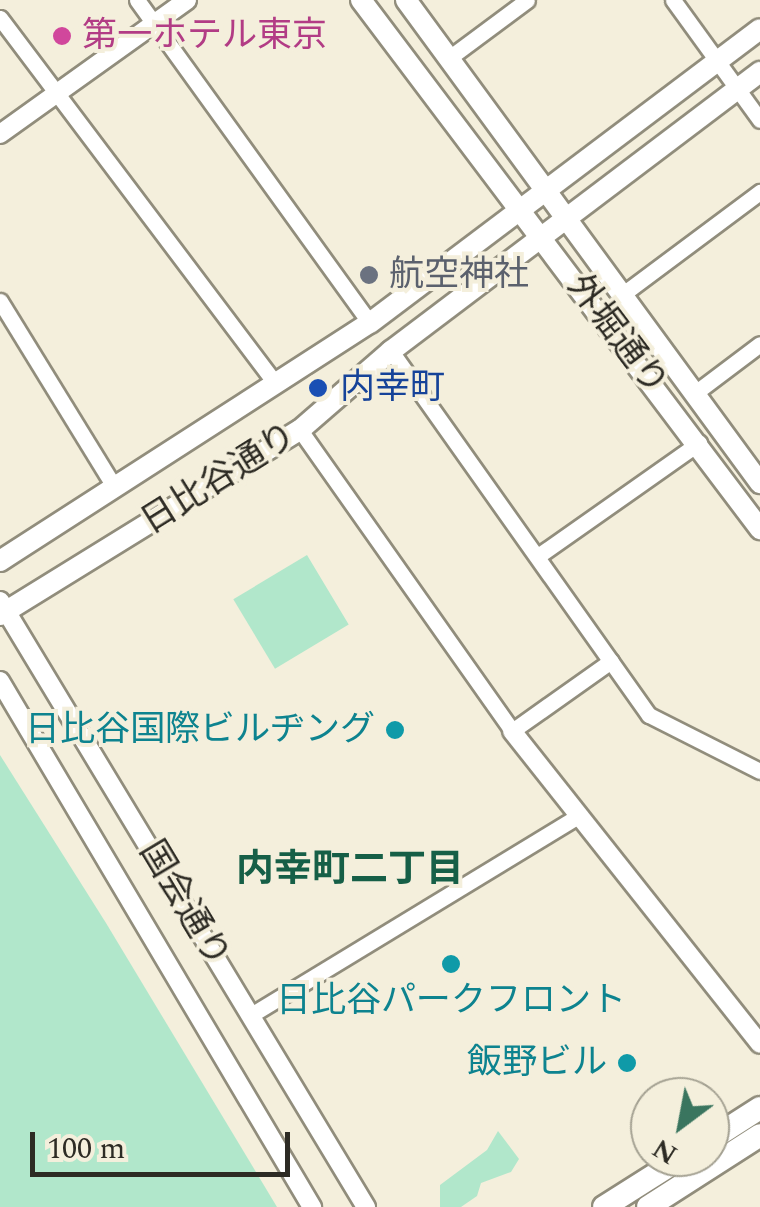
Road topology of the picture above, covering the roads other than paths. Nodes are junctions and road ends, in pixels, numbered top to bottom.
1 (137, 0) edge
2 (187, 0) edge
3 (361, 0) edge
4 (406, 0) edge
5 (527, 0) edge
6 (672, 0) edge
7 (0, 18) edge
8 (154, 24) junction
9 (760, 28) edge
10 (449, 58) junction
11 (717, 62) junction
12 (760, 72) edge
13 (737, 89) junction
14 (57, 93) junction
15 (760, 120) edge
16 (0, 134) edge
17 (545, 188) junction
18 (760, 192) edge
19 (520, 207) junction
20 (568, 218) junction
21 (543, 238) junction
22 (623, 294) junction
23 (0, 301) edge
24 (370, 324) junction
25 (760, 344) edge
26 (392, 351) junction
27 (276, 384) junction
28 (695, 394) junction
29 (300, 430) junction
30 (699, 443) junction
31 (760, 483) edge
32 (114, 486) junction
33 (760, 530) edge
34 (538, 556) junction
35 (0, 561) edge
36 (2, 609) edge
37 (610, 661) junction
38 (0, 681) edge
39 (512, 731) junction
40 (760, 770) edge
41 (575, 818) junction
42 (251, 1015) junction
43 (760, 1044) edge
44 (760, 1108) edge
45 (730, 1127) edge
46 (760, 1135) edge
47 (651, 1177) edge
48 (312, 1207) edge
49 (366, 1207) edge
50 (604, 1207) edge
51 (648, 1207) edge

1 - 8 street
2 - 8 street
3 - 19 main road, 外堀通り
4 - 10 main road, 外堀通り
5 - 10 street
6 - 11 street
7 - 14 street
8 - 14 street
8 - 24 street
9 - 11 main road, 日比谷通り
10 - 17 main road, 外堀通り
11 - 13 street
11 - 17 main road, 日比谷通り
12 - 13 main road, 日比谷通り
13 - 15 street
13 - 20 main road, 日比谷通り
14 - 16 street
14 - 27 street
17 - 19 main road, 日比谷通り
17 - 20 main road, 外堀通り
18 - 22 street
19 - 21 main road, 外堀通り
19 - 24 main road, 日比谷通り
20 - 21 main road, 日比谷通り
20 - 22 main road, 外堀通り
21 - 26 main road, 日比谷通り
21 - 30 main road, 外堀通り
22 - 28 main road, 外堀通り
23 - 32 street
24 - 27 main road, 日比谷通り
25 - 28 street
26 - 29 main road, 日比谷通り
26 - 34 street
27 - 32 main road, 日比谷通り
28 - 31 main road, 外堀通り
29 - 36 main road, 日比谷通り
29 - 39 street
30 - 33 main road, 外堀通り
30 - 34 street
32 - 35 main road, 日比谷通り
34 - 37 street
36 - 42 street, 国会通り
37 - 39 street
37 - 40 street
38 - 48 street, 国会通り
39 - 41 street
41 - 42 street
41 - 43 street
42 - 49 street, 国会通り
44 - 45 main road
46 - 51 main road
47 - 50 main road

